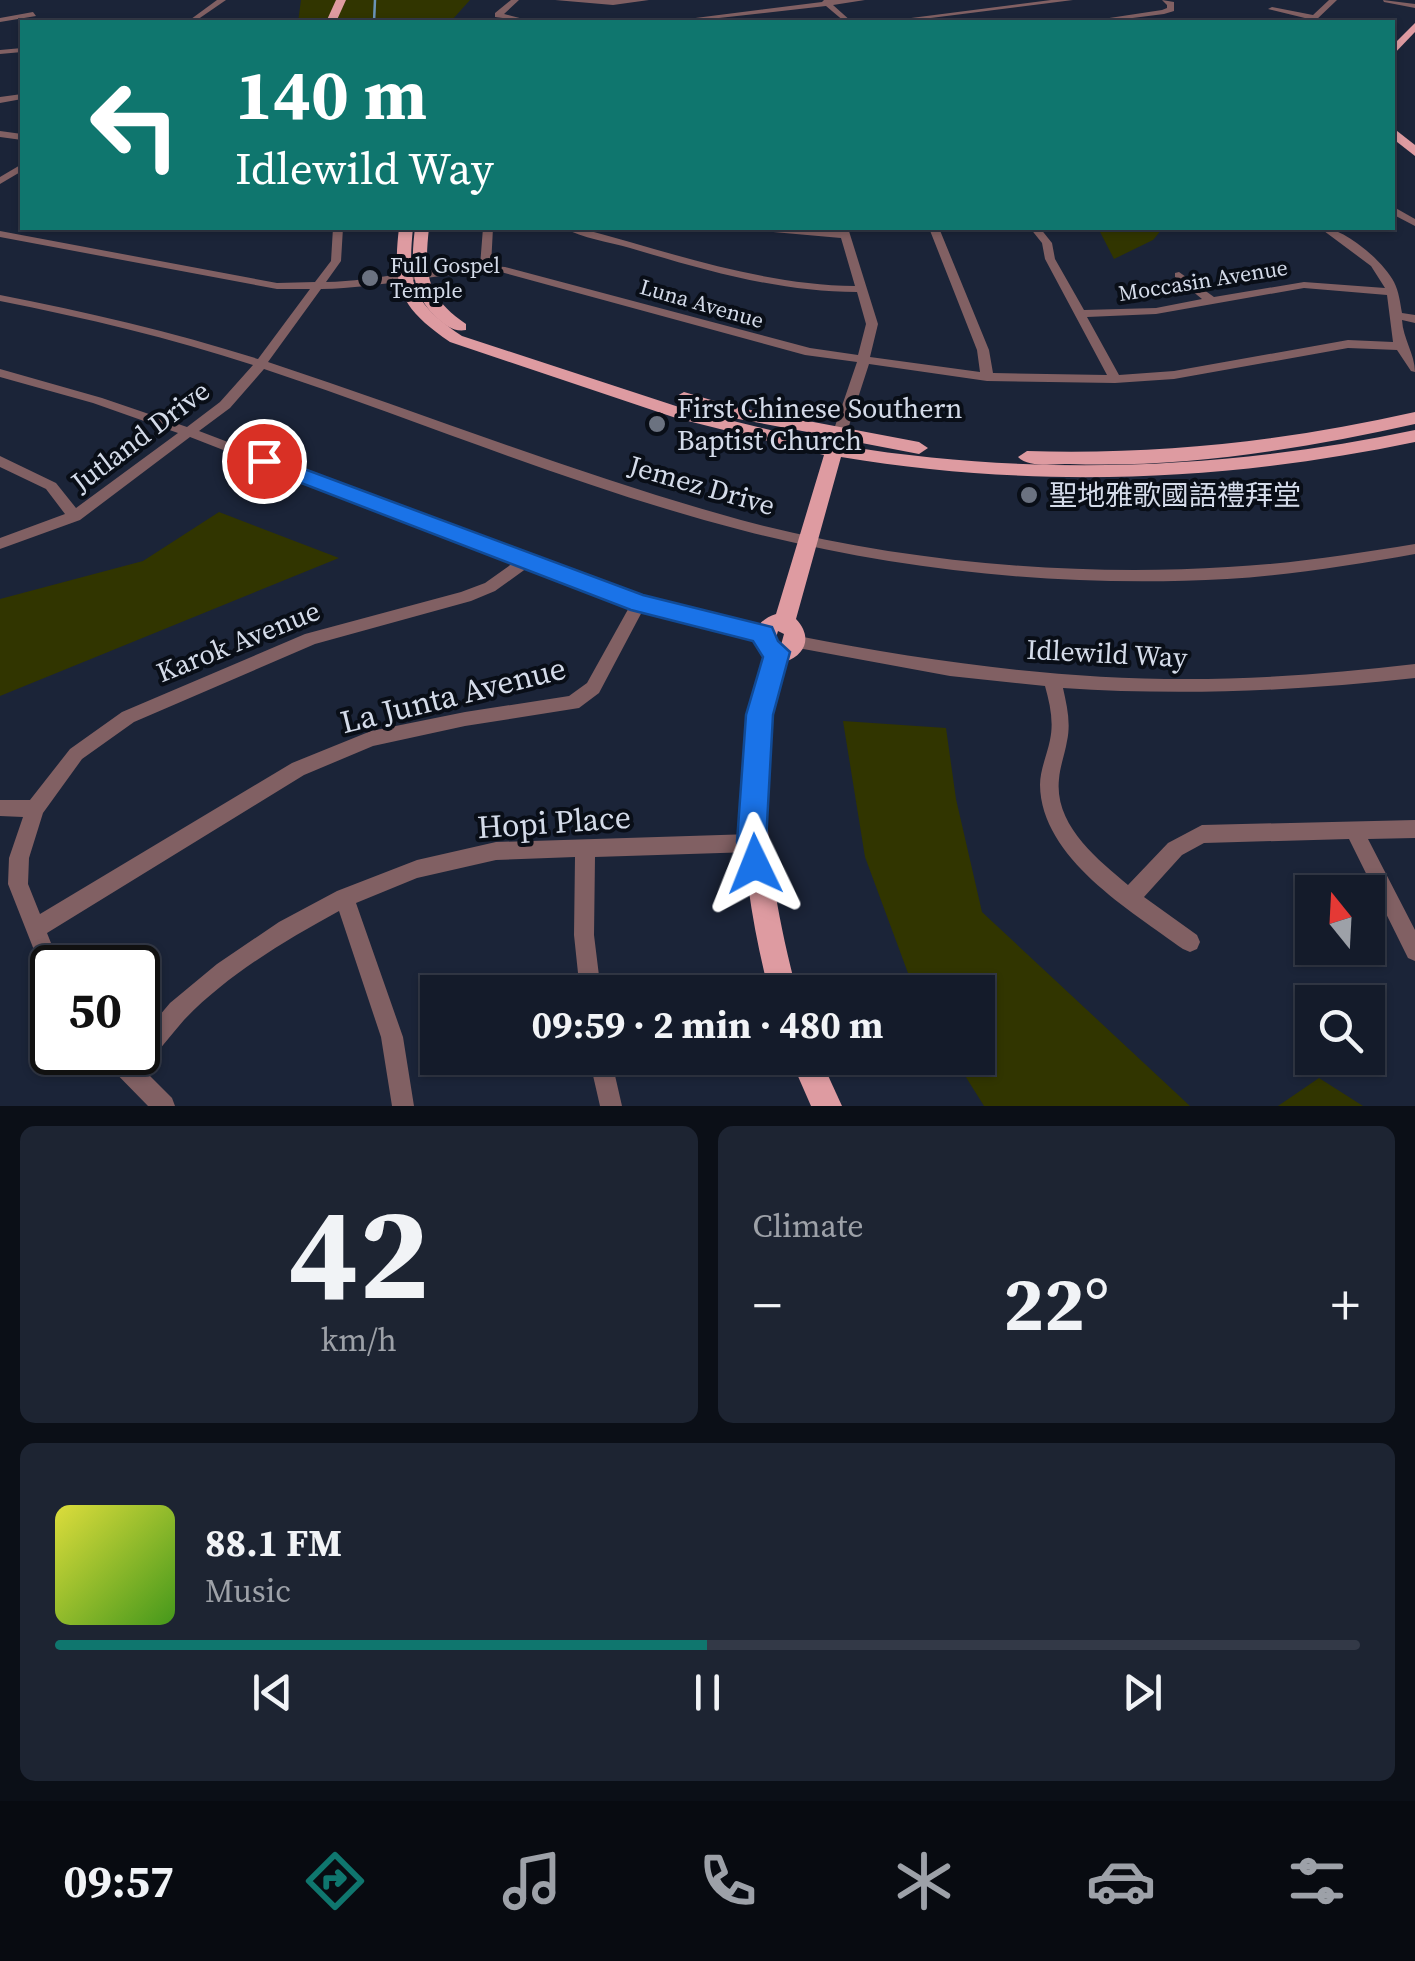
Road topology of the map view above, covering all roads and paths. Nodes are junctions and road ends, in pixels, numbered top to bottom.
1 (222, 0) edge
2 (515, 0) edge
3 (560, 0) edge
4 (645, 0) edge
5 (861, 0) edge
6 (1070, 0) edge
7 (1166, 0) edge
8 (1333, 0) edge
9 (1387, 0) edge
10 (578, 1) edge
11 (825, 2) edge
12 (1034, 2) edge
13 (1415, 6) edge
14 (1272, 9) dead end
15 (33, 14) dead end
16 (0, 20) edge
17 (194, 20) edge
18 (210, 20) dead end
19 (522, 20) edge
20 (684, 20) edge
21 (846, 20) edge
22 (899, 20) edge
23 (1102, 20) edge
24 (1312, 20) edge
25 (1415, 26) edge
26 (0, 39) edge
27 (1395, 49) edge
28 (2, 51) edge
29 (1395, 137) edge
30 (1415, 152) edge
31 (338, 230) edge
32 (406, 230) edge
33 (421, 230) edge
34 (488, 230) edge
35 (578, 230) edge
36 (817, 230) edge
37 (935, 230) edge
38 (1037, 230) edge
39 (1328, 230) edge
40 (844, 231) edge
41 (0, 234) edge
42 (485, 268) junction
43 (1179, 274) dead end
44 (409, 277) junction
45 (317, 288) junction
46 (863, 289) junction
47 (1392, 292) junction
48 (0, 298) edge
49 (1211, 301) junction
50 (1079, 314) junction
51 (1395, 315) junction
52 (1415, 320) edge
53 (1398, 346) junction
54 (864, 362) junction
55 (260, 365) junction
56 (1415, 368) edge
57 (0, 373) edge
58 (987, 377) junction
59 (1115, 378) junction
60 (1415, 418) edge
61 (190, 432) junction
62 (1415, 436) edge
63 (837, 443) junction
64 (0, 461) edge
65 (75, 516) junction
66 (809, 540) junction
67 (0, 544) edge
68 (1415, 549) edge
69 (525, 562) junction
70 (639, 604) junction
71 (781, 638) junction
72 (1415, 671) edge
73 (1052, 680) junction
74 (0, 808) edge
75 (35, 808) junction
76 (1354, 830) junction
77 (1415, 830) edge
78 (752, 842) junction
79 (585, 848) junction
80 (1131, 897) junction
81 (344, 898) junction
82 (36, 928) junction
83 (1190, 942) dead end
84 (42, 945) edge
85 (1415, 951) edge
86 (589, 975) edge
87 (779, 975) edge
88 (160, 1027) edge
89 (134, 1075) edge
90 (604, 1075) edge
91 (813, 1075) edge
92 (164, 1106) edge
93 (403, 1106) edge
94 (611, 1106) edge
95 (827, 1106) edge

1 - 17 street
2 - 19 street
3 - 10 street
4 - 10 street
5 - 11 street
6 - 12 street
7 - 23 street
8 - 24 street
9 - 13 street
11 - 20 street
11 - 21 street
12 - 22 street
14 - 24 street
15 - 16 street
17 - 18 street
25 - 27 main road
26 - 28 street
29 - 30 main road
31 - 45 street, Jutland Drive
32 - 44 main road
33 - 44 main road
34 - 42 street
35 - 46 street
36 - 40 street
37 - 58 street
38 - 50 street
39 - 47 street
40 - 46 street
41 - 45 street, Luna Avenue
42 - 44 street, Luna Avenue
42 - 54 street, Luna Avenue
43 - 49 street
44 - 45 street, Luna Avenue
44 - 63 main road
45 - 55 street, Jutland Drive
46 - 54 street
47 - 49 street, Moccasin Avenue
47 - 51 street
48 - 55 street, Jemez Drive
49 - 50 street, Moccasin Avenue
50 - 59 street
51 - 52 street
51 - 53 street
53 - 56 street
53 - 59 street, Luna Avenue
54 - 58 street, Luna Avenue
54 - 63 street
55 - 61 street, Jutland Drive
55 - 66 street, Jemez Drive
57 - 61 street, Idlewild Way
58 - 59 street, Luna Avenue
60 - 63 main road
61 - 65 street, Jutland Drive
61 - 69 street, Idlewild Way
62 - 63 main road
63 - 66 main road
64 - 65 street
65 - 67 street, Jutland Drive
66 - 68 street, Jemez Drive
66 - 71 main road
69 - 70 street, Idlewild Way
69 - 75 street, Karok Avenue
70 - 71 street, Idlewild Way
70 - 82 street, La Junta Avenue
71 - 73 street, Idlewild Way
71 - 78 main road
72 - 73 street, Idlewild Way
73 - 80 street
74 - 75 street
75 - 82 street, Karok Avenue
76 - 77 street
76 - 80 street
76 - 85 street
78 - 79 street, Hopi Place
78 - 87 main road
79 - 81 street, Hopi Place
79 - 86 street
80 - 83 street
81 - 88 street, Hopi Place
81 - 93 street
82 - 84 street, Karok Avenue
89 - 92 street
90 - 94 street
91 - 95 main road

